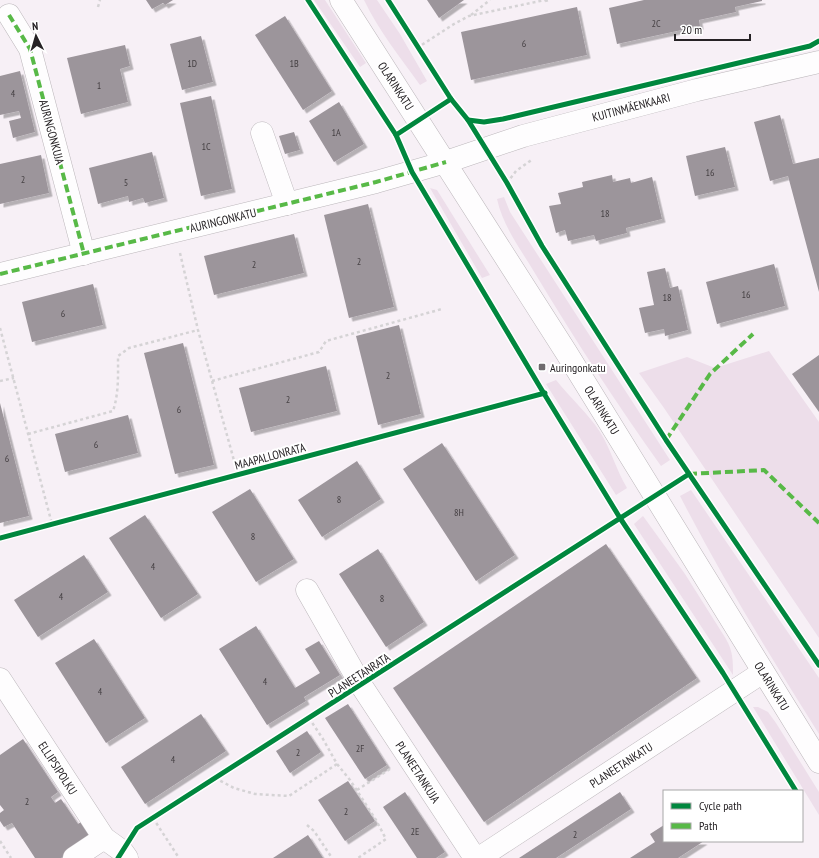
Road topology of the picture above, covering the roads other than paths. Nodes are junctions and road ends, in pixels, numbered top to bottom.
1 (341, 0) edge
2 (9, 15) dead end
3 (819, 62) edge
4 (262, 133) dead end
5 (446, 162) junction
6 (287, 204) junction
7 (84, 254) junction
8 (0, 274) edge
9 (306, 590) dead end
10 (764, 672) junction
11 (0, 679) edge
12 (819, 762) edge
13 (104, 838) junction
14 (124, 854) edge
15 (74, 858) edge
16 (475, 858) edge
17 (479, 858) edge

1 - 5 street, OLARINKATU
2 - 7 street, AURINGONKUJA
3 - 5 street, KUITINMÄENKAARI
4 - 6 street
5 - 6 street, AURINGONKATU
5 - 10 street, OLARINKATU
6 - 7 street, AURINGONKATU
7 - 8 street, AURINGONKATU
9 - 16 street, PLANEETANKUJA
10 - 12 street, OLARINKATU
10 - 17 street, PLANEETANKATU
11 - 13 street, ELLIPSIPOLKU
13 - 14 street, ELLIPSIPOLKU
13 - 15 street

